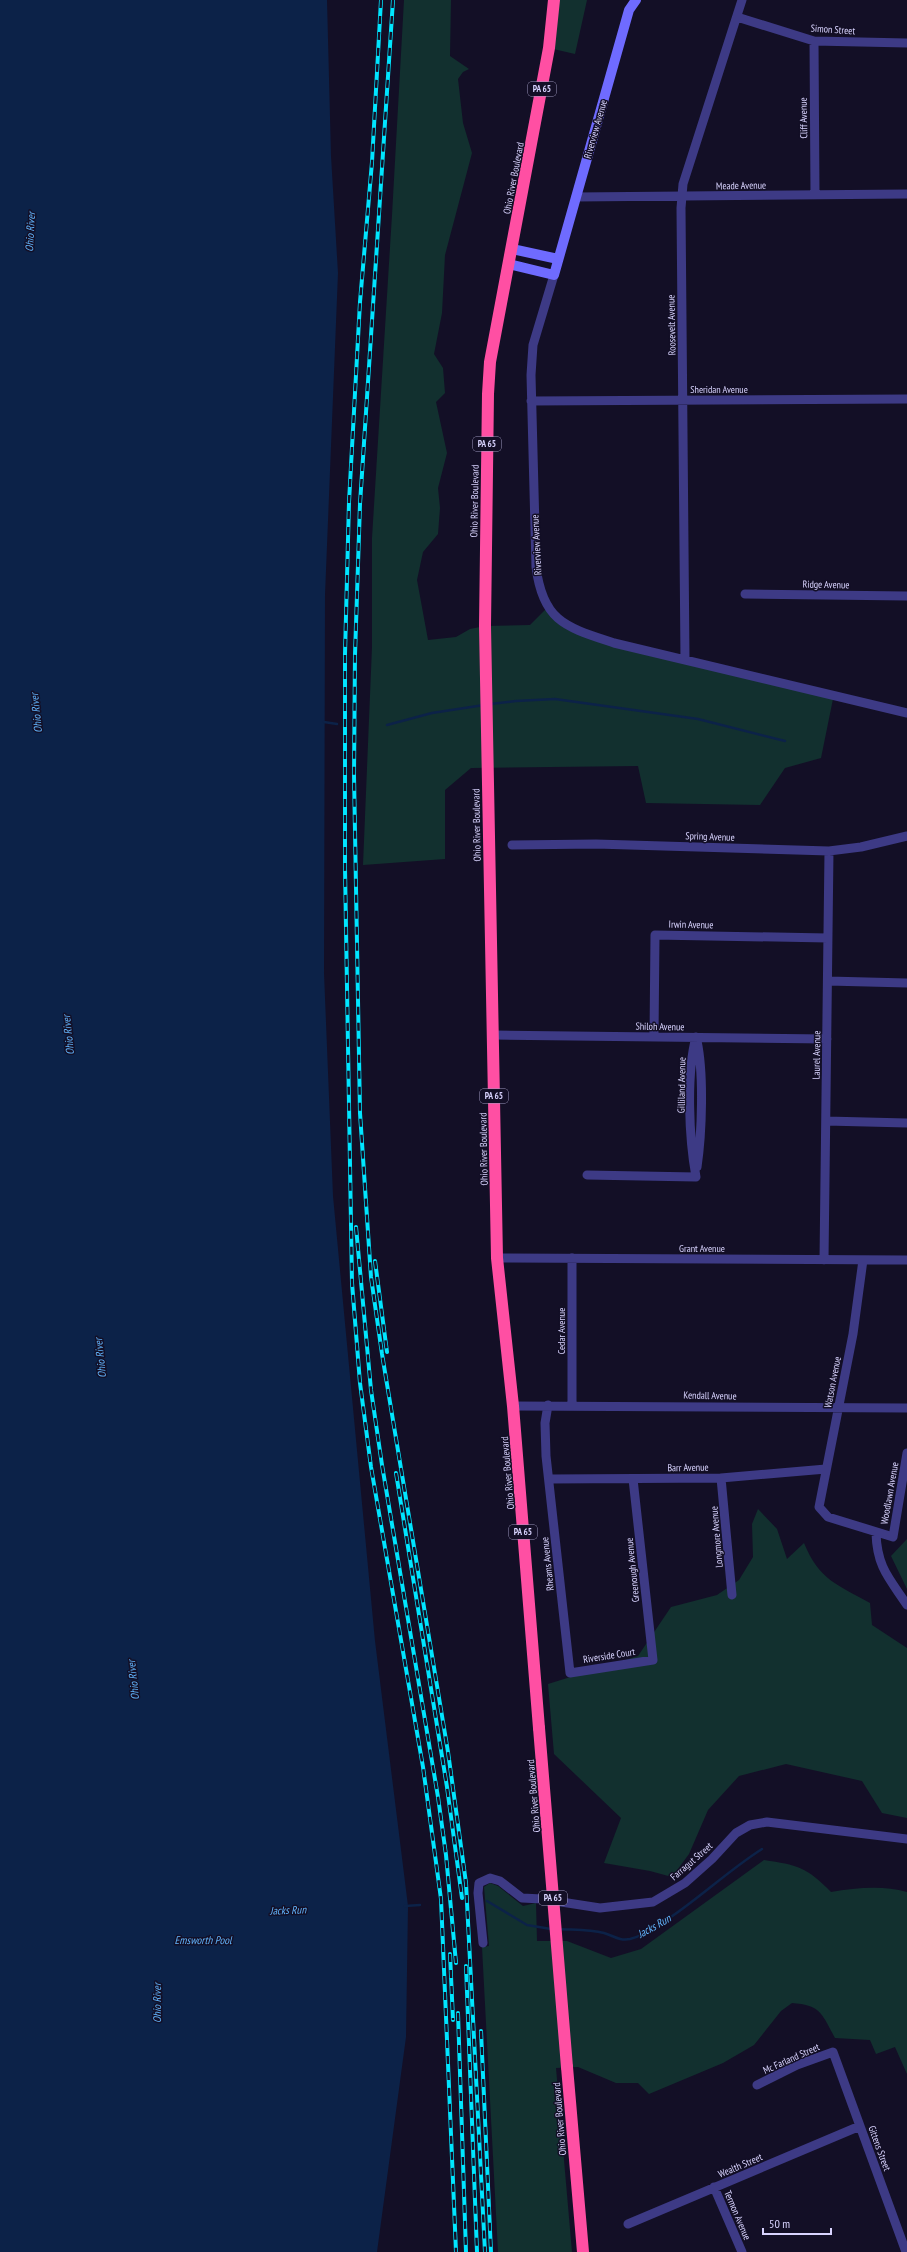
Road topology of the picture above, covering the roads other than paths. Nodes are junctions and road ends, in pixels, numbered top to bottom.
1 (554, 0) edge
2 (636, 0) edge
3 (742, 0) edge
4 (737, 17) junction
5 (814, 41) junction
6 (907, 43) edge
7 (907, 194) edge
8 (815, 195) junction
9 (682, 196) junction
10 (576, 197) junction
11 (512, 249) junction
12 (558, 258) junction
13 (509, 264) junction
14 (554, 275) junction
15 (907, 399) edge
16 (682, 400) junction
17 (531, 401) junction
18 (745, 594) dead end
19 (907, 596) edge
20 (685, 660) junction
21 (907, 713) edge
22 (907, 836) edge
23 (512, 845) dead end
24 (829, 851) junction
25 (828, 938) junction
26 (828, 981) junction
27 (907, 983) edge
28 (494, 1035) junction
29 (654, 1037) junction
30 (696, 1038) junction
31 (827, 1040) junction
32 (826, 1121) junction
33 (907, 1123) edge
34 (587, 1176) dead end
35 (497, 1258) junction
36 (572, 1258) junction
37 (824, 1260) junction
38 (863, 1260) junction
39 (907, 1260) edge
40 (572, 1404) junction
41 (548, 1405) junction
42 (513, 1406) junction
43 (839, 1406) junction
44 (907, 1408) edge
45 (907, 1453) edge
46 (826, 1468) junction
47 (721, 1478) junction
48 (633, 1479) junction
49 (550, 1480) junction
50 (876, 1533) junction
51 (732, 1595) dead end
52 (907, 1605) edge
53 (652, 1660) joint
54 (570, 1673) joint
55 (907, 1839) edge
56 (483, 1943) dead end
57 (833, 2052) joint
58 (757, 2085) dead end
59 (860, 2126) junction
60 (714, 2187) junction
61 (628, 2224) dead end
62 (583, 2252) edge
63 (742, 2252) edge
64 (906, 2252) edge

1 - 11 highway, Ohio River Boulevard / PA 65
2 - 10 street, Riverview Avenue
3 - 4 street, Roosevelt Avenue
4 - 5 street, Simon Street
4 - 9 street, Roosevelt Avenue
5 - 6 street, Simon Street
5 - 8 street, Cliff Avenue
7 - 8 street, Meade Avenue
8 - 9 street, Meade Avenue
9 - 10 street, Meade Avenue
9 - 16 street, Roosevelt Avenue
10 - 12 street, Riverview Avenue
11 - 12 street
11 - 13 highway, Ohio River Boulevard / PA 65
12 - 14 street, Riverview Avenue
13 - 14 street
13 - 28 highway, Ohio River Boulevard / PA 65
14 - 17 street, Riverview Avenue
15 - 16 street, Sheridan Avenue
16 - 17 street, Sheridan Avenue
16 - 20 street, Roosevelt Avenue
17 - 20 street, Riverview Avenue
18 - 19 street, Ridge Avenue
20 - 21 street, Riverview Avenue
22 - 24 street, Spring Avenue
23 - 24 street, Spring Avenue
24 - 25 street, Laurel Avenue
25 - 26 street, Laurel Avenue
25 - 29 street, Irwin Avenue
26 - 27 street
26 - 31 street, Laurel Avenue
28 - 29 street, Shiloh Avenue
28 - 35 highway, Ohio River Boulevard / PA 65
29 - 30 street, Shiloh Avenue
30 - 31 street, Shiloh Avenue
30 - 34 street, Gilliland Avenue
31 - 32 street, Laurel Avenue
32 - 33 street
32 - 37 street, Laurel Avenue
35 - 36 street, Grant Avenue
35 - 42 highway, Ohio River Boulevard / PA 65
36 - 37 street, Grant Avenue
36 - 40 street, Cedar Avenue
37 - 38 street, Grant Avenue
38 - 39 street, Grant Avenue
38 - 43 street, Watson Avenue
40 - 41 street, Kendall Avenue
40 - 43 street, Kendall Avenue
41 - 42 street, Kendall Avenue
41 - 49 street, Rheams Avenue
42 - 62 highway, Ohio River Boulevard / PA 65, bridge
43 - 44 street, Kendall Avenue
43 - 46 street, Watson Avenue
45 - 50 street, Woodlawn Avenue
46 - 47 street, Barr Avenue
46 - 50 street, Watson Avenue
47 - 48 street, Barr Avenue
47 - 51 street, Longmore Avenue
48 - 49 street, Barr Avenue
48 - 53 street, Greenough Avenue
49 - 54 street, Rheams Avenue
50 - 52 street
53 - 54 street, Riverside Court
55 - 56 street, Farragut Street
57 - 58 street, Mc Farland Street
57 - 59 street, Gittens Street
59 - 60 street, Wealth Street
59 - 64 street, Gittens Street
60 - 61 street, Wealth Street
60 - 63 street, Termon Avenue

